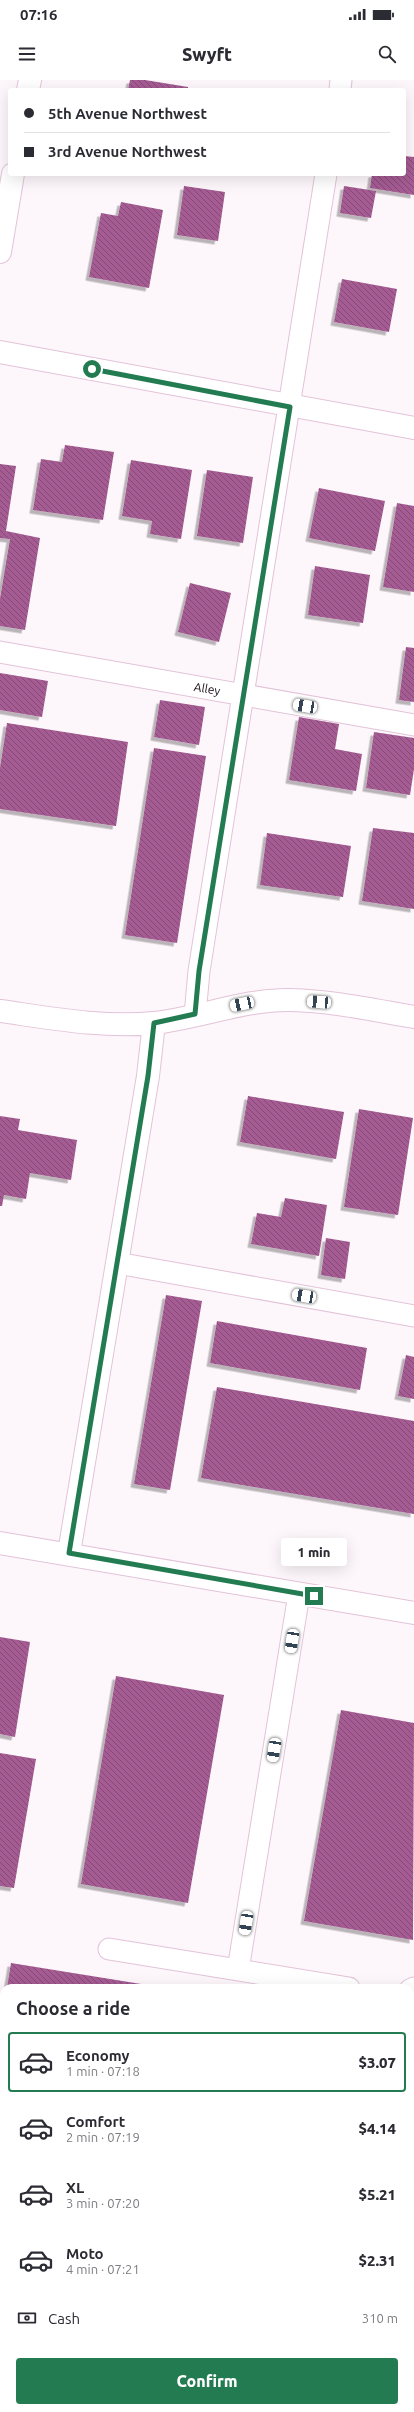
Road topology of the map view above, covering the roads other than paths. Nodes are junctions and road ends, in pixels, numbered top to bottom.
1 (13, 176) edge
2 (326, 176) edge
3 (0, 252) edge
4 (0, 352) edge
5 (290, 407) junction
6 (414, 428) edge
7 (0, 652) edge
8 (243, 696) junction
9 (414, 725) edge
10 (0, 1011) edge
11 (195, 1014) junction
12 (414, 1016) edge
13 (154, 1023) junction
14 (117, 1263) junction
15 (414, 1316) edge
16 (0, 1543) edge
17 (69, 1553) junction
18 (299, 1594) junction
19 (414, 1613) edge
20 (109, 1949) dead end
21 (238, 1970) junction
22 (324, 1984) edge

1 - 3 street
2 - 5 lane
4 - 5 street
5 - 6 street
5 - 8 lane
7 - 8 lane, Alley
8 - 9 lane, Alley
8 - 11 lane
10 - 13 street
11 - 12 street
11 - 13 street
13 - 14 street
14 - 15 lane
14 - 17 street
16 - 17 street
17 - 18 street
18 - 19 street
18 - 21 lane
20 - 21 lane
21 - 22 lane

